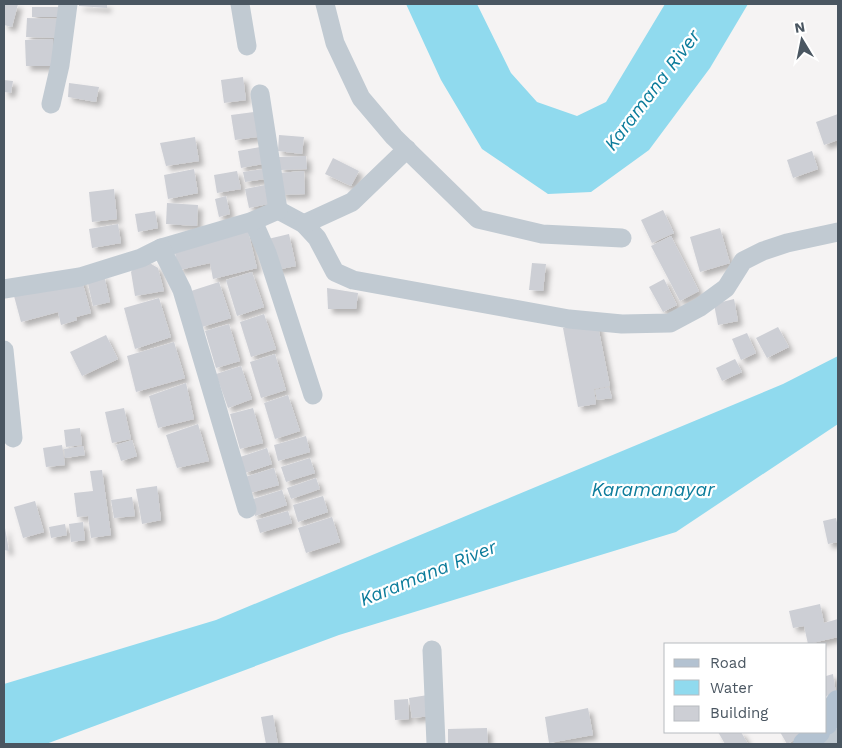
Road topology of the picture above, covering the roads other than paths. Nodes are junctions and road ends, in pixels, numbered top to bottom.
1 (68, 4) edge
2 (240, 4) edge
3 (325, 4) edge
4 (247, 46) dead end
5 (260, 94) dead end
6 (51, 104) dead end
7 (406, 149) junction
8 (278, 210) junction
9 (253, 221) junction
10 (304, 224) junction
11 (838, 232) edge
12 (622, 238) dead end
13 (161, 248) junction
14 (4, 289) edge
15 (4, 363) edge
16 (313, 395) dead end
17 (13, 438) dead end
18 (247, 509) dead end
19 (432, 650) dead end
20 (838, 702) edge
21 (827, 721) edge
22 (827, 731) edge
23 (817, 733) edge
24 (436, 744) edge
25 (805, 744) edge
26 (836, 744) edge

1 - 6 street
2 - 4 street
3 - 7 street
5 - 8 street
7 - 10 street
7 - 12 street
8 - 9 street
8 - 10 street
9 - 13 street
9 - 16 street
10 - 11 street
13 - 14 street
13 - 18 street
15 - 17 street
19 - 24 street
20 - 21 main road
22 - 26 street
23 - 25 main road

